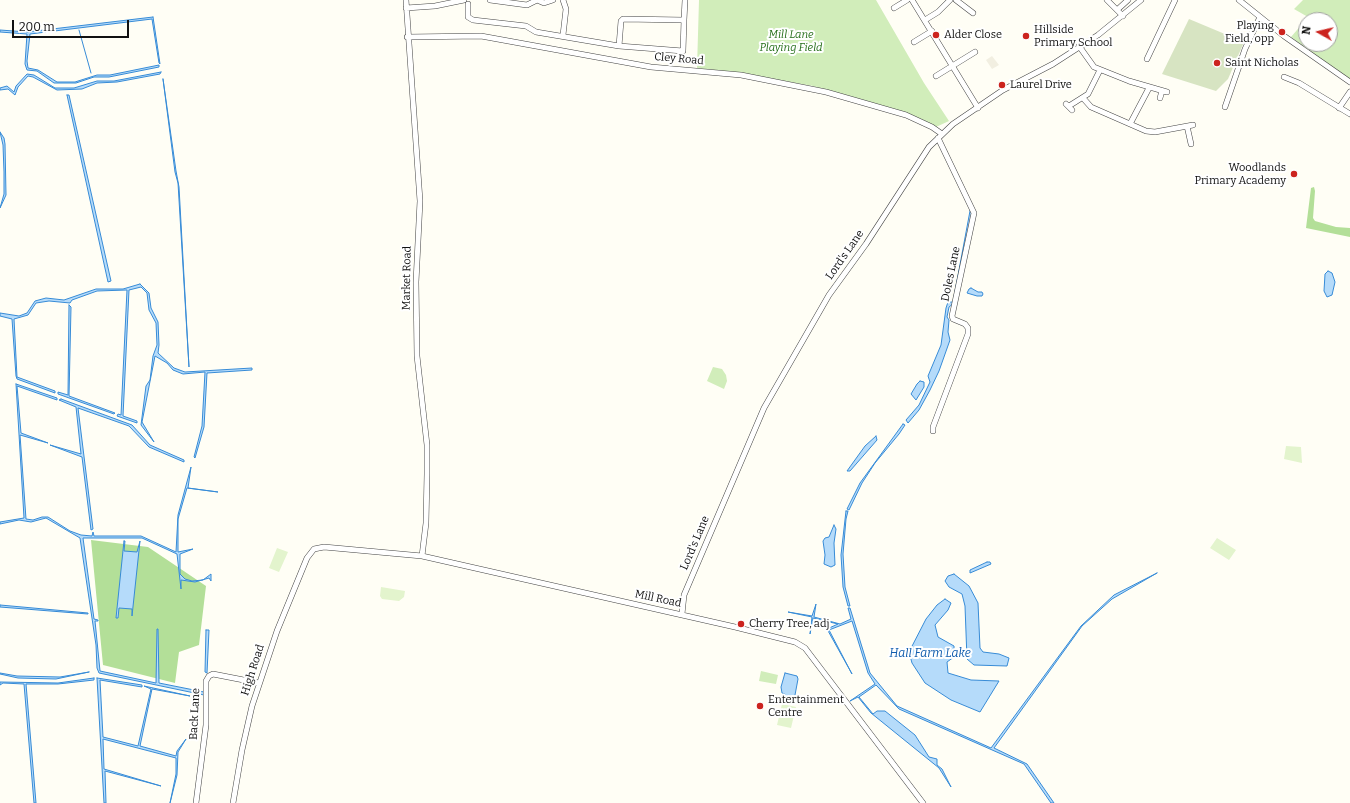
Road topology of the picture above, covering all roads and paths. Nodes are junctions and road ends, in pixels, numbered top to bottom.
1 (406, 0) edge
2 (490, 0) edge
3 (537, 0) edge
4 (552, 0) edge
5 (563, 0) edge
6 (685, 0) edge
7 (907, 0) edge
8 (912, 0) edge
9 (950, 0) edge
10 (956, 0) edge
11 (1107, 0) edge
12 (1128, 0) edge
13 (1140, 0) edge
14 (1175, 0) edge
15 (453, 1) edge
16 (1242, 1) edge
17 (466, 2) edge
18 (406, 8) junction
19 (894, 8) dead end
20 (1117, 10) junction
21 (973, 13) dead end
22 (1123, 16) junction
23 (1260, 17) junction
24 (684, 20) junction
25 (925, 20) junction
26 (932, 32) junction
27 (563, 35) junction
28 (407, 37) junction
29 (914, 42) dead end
30 (619, 46) junction
31 (1079, 46) junction
32 (975, 52) dead end
33 (1147, 59) dead end
34 (952, 66) junction
35 (1100, 70) junction
36 (936, 76) dead end
37 (1284, 77) dead end
38 (1350, 82) edge
39 (1149, 88) junction
40 (1350, 92) edge
41 (1083, 98) junction
42 (1160, 98) dead end
43 (1069, 107) dead end
44 (1225, 107) dead end
45 (978, 108) junction
46 (1339, 108) junction
47 (1350, 114) edge
48 (1130, 124) junction
49 (1193, 125) dead end
50 (1187, 126) junction
51 (940, 136) junction
52 (1191, 144) dead end
53 (933, 431) dead end
54 (314, 549) joint
55 (422, 556) junction
56 (682, 614) junction
57 (259, 683) junction
58 (196, 803) edge
59 (233, 803) edge
60 (923, 803) edge

1 - 18 street, Market Road
2 - 3 street
3 - 4 street
5 - 27 street
6 - 24 street
7 - 19 street
8 - 25 street
9 - 25 street
10 - 21 street
11 - 20 street
12 - 20 street
13 - 22 street, Lord's Lane
14 - 33 street
15 - 17 street
15 - 18 street
16 - 23 street
17 - 27 street
18 - 28 street, Market Road
20 - 22 street
22 - 31 street, Lord's Lane
23 - 38 street
23 - 44 street
24 - 30 street
24 - 30 street
25 - 26 street
26 - 29 street
26 - 34 street
27 - 30 street
28 - 51 street, Cley Road
28 - 55 street, Market Road
31 - 35 street
31 - 45 street, Lord's Lane
32 - 34 street
34 - 36 street
34 - 45 street
35 - 39 street
35 - 41 street
37 - 46 street
39 - 42 street
39 - 48 street
40 - 46 street
41 - 43 street
41 - 48 street
45 - 51 street, Lord's Lane
46 - 47 street
48 - 50 street
49 - 50 street
50 - 52 street
51 - 53 street, Doles Lane
51 - 56 street, Lord's Lane
54 - 55 street, Mill Road
54 - 57 street, High Road
55 - 56 street, Mill Road
56 - 60 street, Mill Road
57 - 58 street, Back Lane
57 - 59 street, High Road

